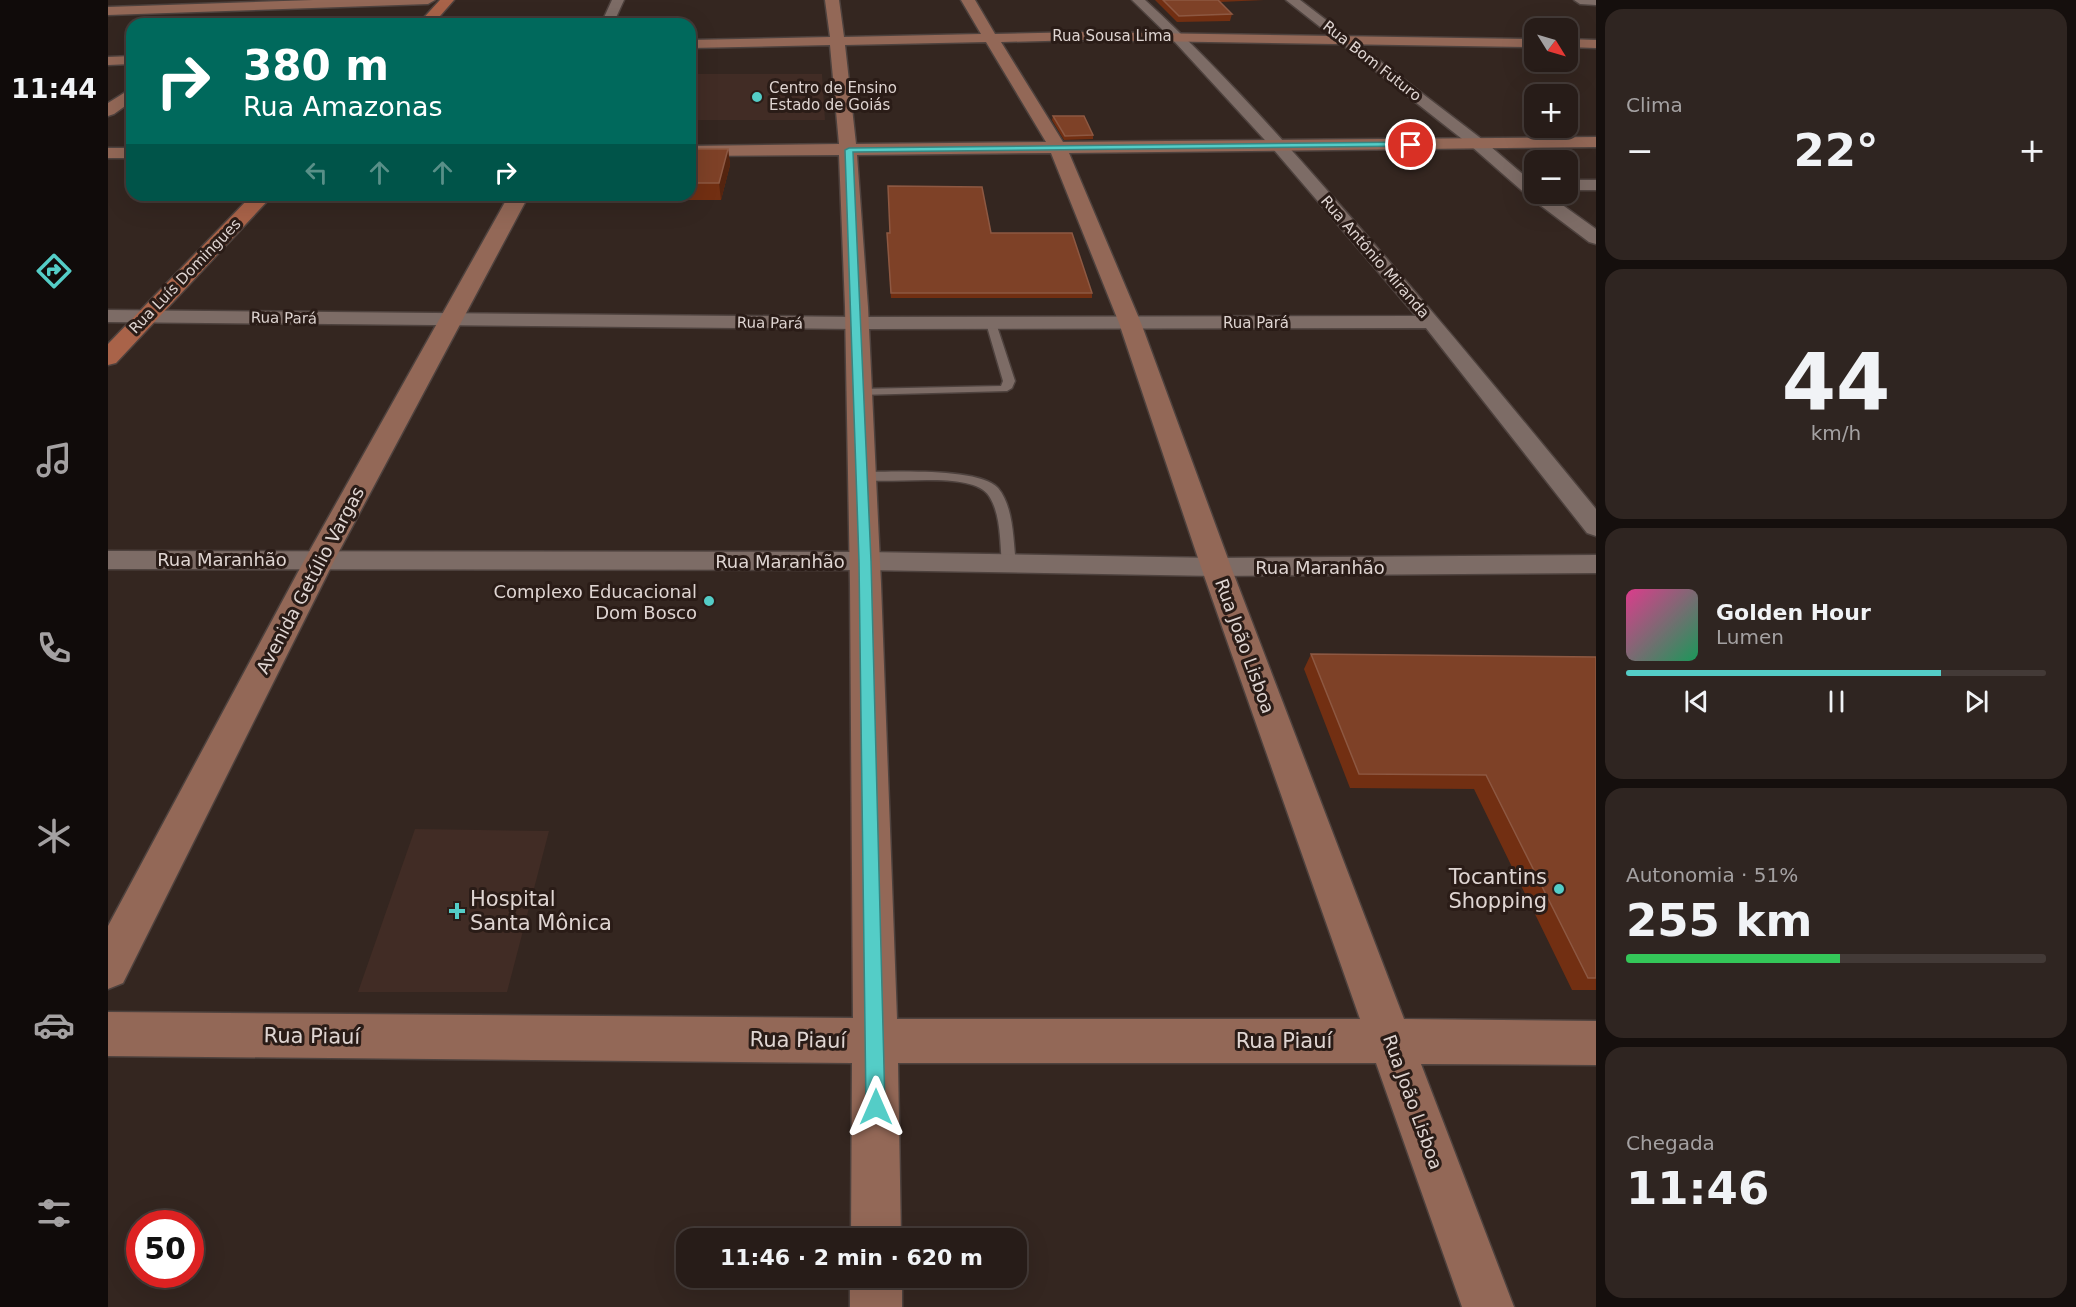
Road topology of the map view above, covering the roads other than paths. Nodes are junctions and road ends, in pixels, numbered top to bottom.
1 (128, 0) edge
2 (428, 0) edge
3 (447, 0) edge
4 (618, 0) edge
5 (832, 0) edge
6 (968, 0) edge
7 (1138, 0) edge
8 (1292, 0) edge
9 (1580, 0) edge
10 (1596, 1) edge
11 (260, 3) edge
12 (110, 12) edge
13 (238, 18) dead end
14 (430, 18) edge
15 (610, 18) edge
16 (992, 36) junction
17 (1178, 37) junction
18 (837, 40) junction
19 (1346, 40) junction
20 (1524, 43) edge
21 (1578, 43) edge
22 (696, 44) edge
23 (1596, 44) edge
24 (126, 60) edge
25 (108, 61) edge
26 (126, 98) edge
27 (108, 111) edge
28 (1596, 142) edge
29 (1477, 143) junction
30 (1280, 147) junction
31 (1058, 148) junction
32 (849, 150) junction
33 (696, 151) edge
34 (108, 153) edge
35 (126, 153) edge
36 (1524, 181) edge
37 (1578, 185) edge
38 (1596, 185) edge
39 (257, 201) edge
40 (516, 201) edge
41 (1552, 204) edge
42 (1596, 238) edge
43 (108, 316) edge
44 (146, 317) junction
45 (451, 320) junction
46 (1432, 322) junction
47 (857, 323) junction
48 (992, 323) junction
49 (1130, 323) junction
50 (108, 358) edge
51 (859, 392) junction
52 (862, 476) junction
53 (1596, 527) edge
54 (320, 559) junction
55 (108, 560) edge
56 (865, 561) junction
57 (1009, 564) junction
58 (1596, 564) edge
59 (1216, 567) junction
60 (108, 969) edge
61 (108, 1034) edge
62 (876, 1041) junction
63 (1391, 1041) junction
64 (1596, 1043) edge
65 (876, 1228) edge
66 (876, 1288) edge
67 (876, 1307) edge
68 (1488, 1307) edge

1 - 12 street
2 - 11 street
3 - 14 main road
4 - 15 street
5 - 18 street
6 - 16 street, Rua João Lisboa
7 - 17 street, Rua Antônio Miranda
8 - 19 street, Rua Bom Futuro
9 - 10 street
11 - 12 street
11 - 13 street
16 - 17 street, Rua Sousa Lima
16 - 18 street, Rua Sousa Lima
16 - 31 street, Rua João Lisboa
17 - 19 street, Rua Sousa Lima
17 - 30 street, Rua Antônio Miranda
18 - 22 street, Rua Sousa Lima
18 - 32 street
19 - 20 street, Rua Sousa Lima
19 - 29 street, Rua Bom Futuro
21 - 23 street
24 - 25 street
26 - 27 street
28 - 29 street
29 - 30 street
29 - 36 street, Rua Bom Futuro
30 - 31 street
30 - 46 street, Rua Antônio Miranda
31 - 32 street
31 - 49 street, Rua João Lisboa
32 - 33 street
32 - 47 street
34 - 35 street
37 - 38 street
39 - 44 main road, Rua Luís Domingues
40 - 45 street, Avenida Getúlio Vargas
41 - 42 street, Rua Bom Futuro
43 - 44 street, Rua Pará
44 - 45 street, Rua Pará
44 - 50 main road, Rua Luís Domingues
45 - 47 street, Rua Pará
45 - 54 street, Avenida Getúlio Vargas
46 - 49 street, Rua Pará
46 - 53 street, Rua Antônio Miranda
47 - 48 street, Rua Pará
47 - 51 street
48 - 49 street, Rua Pará
48 - 51 lane
49 - 59 street, Rua João Lisboa
51 - 52 street
52 - 56 street
52 - 57 lane
54 - 55 street, Rua Maranhão
54 - 56 street, Rua Maranhão
54 - 60 street, Avenida Getúlio Vargas
56 - 57 street, Rua Maranhão
56 - 62 street
57 - 59 street, Rua Maranhão
58 - 59 street, Rua Maranhão
59 - 63 street, Rua João Lisboa
61 - 62 street, Rua Piauí
62 - 63 street, Rua Piauí
62 - 65 street
63 - 64 street, Rua Piauí
63 - 68 street, Rua João Lisboa
66 - 67 street

